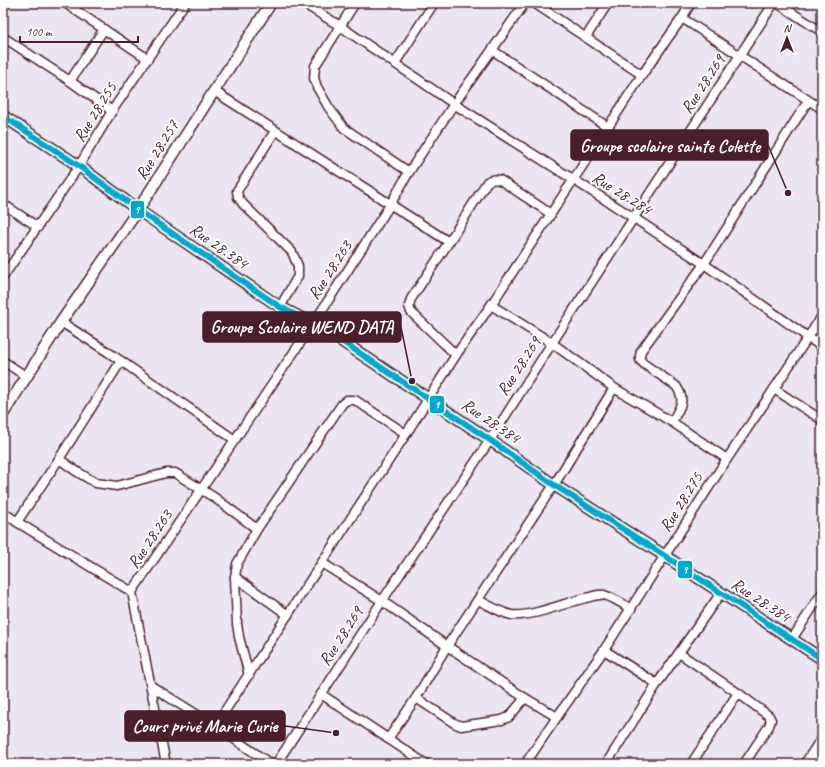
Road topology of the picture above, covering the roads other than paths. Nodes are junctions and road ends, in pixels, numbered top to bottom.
1 (65, 3) edge
2 (271, 3) edge
3 (303, 3) edge
4 (355, 3) edge
5 (434, 3) edge
6 (525, 3) edge
7 (534, 3) edge
8 (608, 3) edge
9 (691, 3) edge
10 (776, 3) edge
11 (183, 4) edge
12 (682, 18) junction
13 (340, 26) junction
14 (104, 29) junction
15 (822, 32) edge
16 (3, 37) edge
17 (586, 37) junction
18 (492, 50) junction
19 (740, 55) junction
20 (148, 59) junction
21 (395, 63) junction
22 (642, 74) junction
23 (70, 81) junction
24 (214, 91) junction
25 (808, 100) junction
26 (454, 104) junction
27 (822, 109) edge
28 (112, 111) junction
29 (3, 116) edge
30 (608, 127) junction
31 (275, 131) junction
32 (79, 166) junction
33 (409, 172) junction
34 (574, 180) junction
35 (3, 204) edge
36 (390, 205) junction
37 (138, 210) junction
38 (551, 214) junction
39 (634, 218) junction
40 (38, 227) junction
41 (449, 242) junction
42 (704, 264) junction
43 (3, 277) edge
44 (492, 304) junction
45 (280, 307) junction
46 (822, 316) edge
47 (62, 322) junction
48 (313, 324) junction
49 (808, 337) junction
50 (552, 343) junction
51 (822, 347) edge
52 (456, 355) junction
53 (3, 361) edge
54 (121, 361) junction
55 (27, 377) junction
56 (614, 388) junction
57 (774, 389) junction
58 (428, 399) junction
59 (3, 414) edge
60 (822, 420) edge
61 (672, 422) junction
62 (406, 434) junction
63 (235, 440) junction
64 (490, 440) junction
65 (59, 459) junction
66 (727, 459) junction
67 (554, 485) junction
68 (202, 490) junction
69 (3, 512) edge
70 (17, 522) junction
71 (257, 529) junction
72 (665, 556) junction
73 (322, 563) junction
74 (235, 577) junction
75 (132, 592) junction
76 (721, 593) junction
77 (822, 593) edge
78 (478, 600) junction
79 (382, 601) junction
80 (631, 609) junction
81 (288, 615) junction
82 (792, 639) junction
83 (447, 646) junction
84 (604, 650) junction
85 (680, 653) junction
86 (822, 659) edge
87 (249, 675) junction
88 (657, 684) junction
89 (151, 686) junction
90 (738, 693) junction
91 (321, 694) junction
92 (416, 698) junction
93 (525, 698) junction
94 (557, 717) junction
95 (215, 726) junction
96 (388, 739) junction
97 (822, 741) edge
98 (166, 764) edge
99 (271, 764) edge
100 (276, 764) edge
101 (426, 764) edge
102 (525, 764) edge
103 (606, 764) edge
104 (691, 764) edge
105 (744, 764) edge
106 (807, 764) edge

1 - 14 street
2 - 24 street, Rue 28.257
3 - 13 street, Rue 28.284
4 - 13 street
5 - 21 street
6 - 18 street, Rue 28.263
7 - 17 street
8 - 17 street
9 - 12 street
10 - 15 street
10 - 19 street, Rue 28.269
11 - 20 street, Rue 28.255
12 - 19 street
12 - 22 street
13 - 21 street, Rue 28.284
13 - 33 street
14 - 20 street
14 - 23 street
16 - 23 street
17 - 22 street
18 - 26 street, Rue 28.263
18 - 30 street
19 - 25 street
19 - 39 street, Rue 28.269
20 - 28 street, Rue 28.255
21 - 26 street, Rue 28.284
22 - 30 street
23 - 28 street
24 - 31 street
24 - 37 street, Rue 28.257
25 - 27 street
25 - 42 street
26 - 33 street, Rue 28.263
26 - 34 street, Rue 28.284
28 - 32 street, Rue 28.255
29 - 32 street, Rue 28.384
30 - 34 street
31 - 36 street
31 - 45 street
32 - 37 street, Rue 28.384
32 - 40 street, Rue 28.255
33 - 36 street, Rue 28.263
34 - 38 street
34 - 39 street, Rue 28.284
35 - 40 street
36 - 41 street
36 - 48 street, Rue 28.263
37 - 45 street, Rue 28.384
37 - 47 street, Rue 28.257
38 - 41 street
38 - 44 street
39 - 42 street, Rue 28.284
39 - 50 street, Rue 28.269
40 - 43 street, Rue 28.255
41 - 52 street
42 - 49 street, Rue 28.284
42 - 61 street
44 - 50 street
44 - 52 street
45 - 48 street, Rue 28.384
46 - 49 street, Rue 28.275
47 - 54 street
47 - 55 street, Rue 28.257
48 - 58 street, Rue 28.384
48 - 63 street, Rue 28.263
49 - 51 street, Rue 28.284
49 - 57 street, Rue 28.275
50 - 56 street
50 - 64 street, Rue 28.269
52 - 58 street
53 - 55 street
54 - 63 street
54 - 65 street
55 - 59 street, Rue 28.257
56 - 61 street
56 - 67 street
57 - 60 street
57 - 66 street, Rue 28.275
58 - 62 street
58 - 64 street, Rue 28.384
61 - 66 street
62 - 71 street
62 - 73 street
63 - 68 street, Rue 28.263
64 - 67 street, Rue 28.384
64 - 79 street, Rue 28.269
65 - 68 street
65 - 70 street
66 - 72 street, Rue 28.275
67 - 72 street, Rue 28.384
67 - 78 street
68 - 71 street
68 - 75 street, Rue 28.263
69 - 70 street
70 - 75 street
71 - 74 street
72 - 76 street, Rue 28.384
72 - 80 street, Rue 28.275
73 - 79 street
73 - 81 street
74 - 81 street
74 - 87 street
75 - 89 street
76 - 82 street, Rue 28.384
76 - 85 street
77 - 82 street
78 - 80 street
78 - 83 street
79 - 83 street
79 - 91 street, Rue 28.269
80 - 84 street, Rue 28.275
81 - 87 street
82 - 86 street, Rue 28.384
83 - 92 street
83 - 93 street
84 - 88 street
84 - 94 street, Rue 28.275
85 - 88 street
85 - 90 street
87 - 95 street
88 - 103 street
89 - 95 street
89 - 98 street
90 - 104 street
90 - 105 street
91 - 96 street
91 - 100 street, Rue 28.269
92 - 93 street
92 - 96 street
93 - 94 street
94 - 102 street, Rue 28.275
95 - 99 street
96 - 101 street
97 - 106 main road

